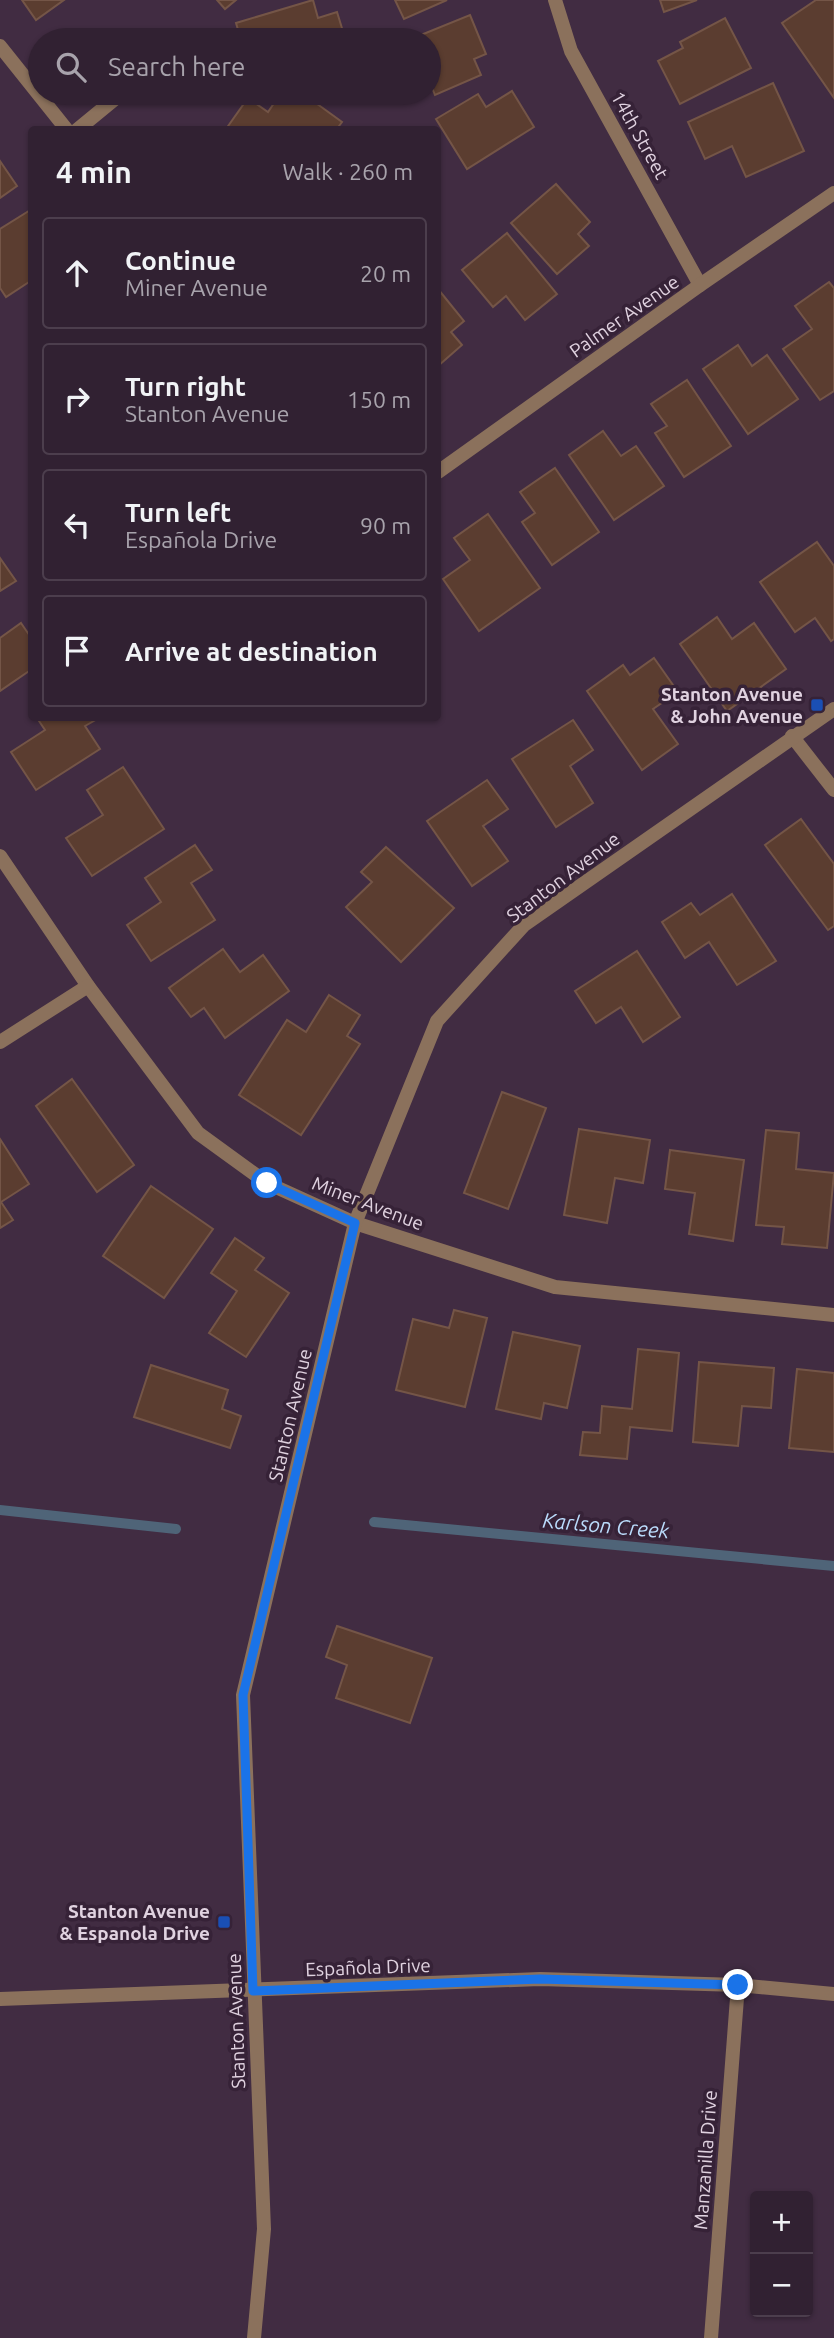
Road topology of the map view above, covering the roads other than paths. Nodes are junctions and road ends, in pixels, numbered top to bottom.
1 (555, 0) edge
2 (0, 46) edge
3 (28, 82) edge
4 (46, 105) edge
5 (107, 105) edge
6 (63, 126) edge
7 (82, 126) edge
8 (834, 193) edge
9 (701, 285) junction
10 (441, 470) edge
11 (834, 709) edge
12 (792, 736) junction
13 (834, 790) edge
14 (0, 856) edge
15 (88, 986) junction
16 (0, 1042) edge
17 (355, 1223) junction
18 (834, 1315) edge
19 (738, 1985) junction
20 (253, 1991) junction
21 (834, 1994) edge
22 (0, 1999) edge
23 (254, 2338) edge
24 (711, 2338) edge

1 - 9 street, 14th Street
2 - 3 street
4 - 6 street
5 - 7 street
8 - 9 street, Palmer Avenue
9 - 10 street, Palmer Avenue
11 - 12 street, Stanton Avenue
12 - 13 street
12 - 17 street, Stanton Avenue
14 - 15 street, Miner Avenue
15 - 16 street
15 - 17 street, Miner Avenue
17 - 18 street, Miner Avenue
17 - 20 street, Stanton Avenue
19 - 20 street, Española Drive
19 - 21 street, Española Drive
19 - 24 street, Manzanilla Drive
20 - 22 street, Española Drive
20 - 23 street, Stanton Avenue

